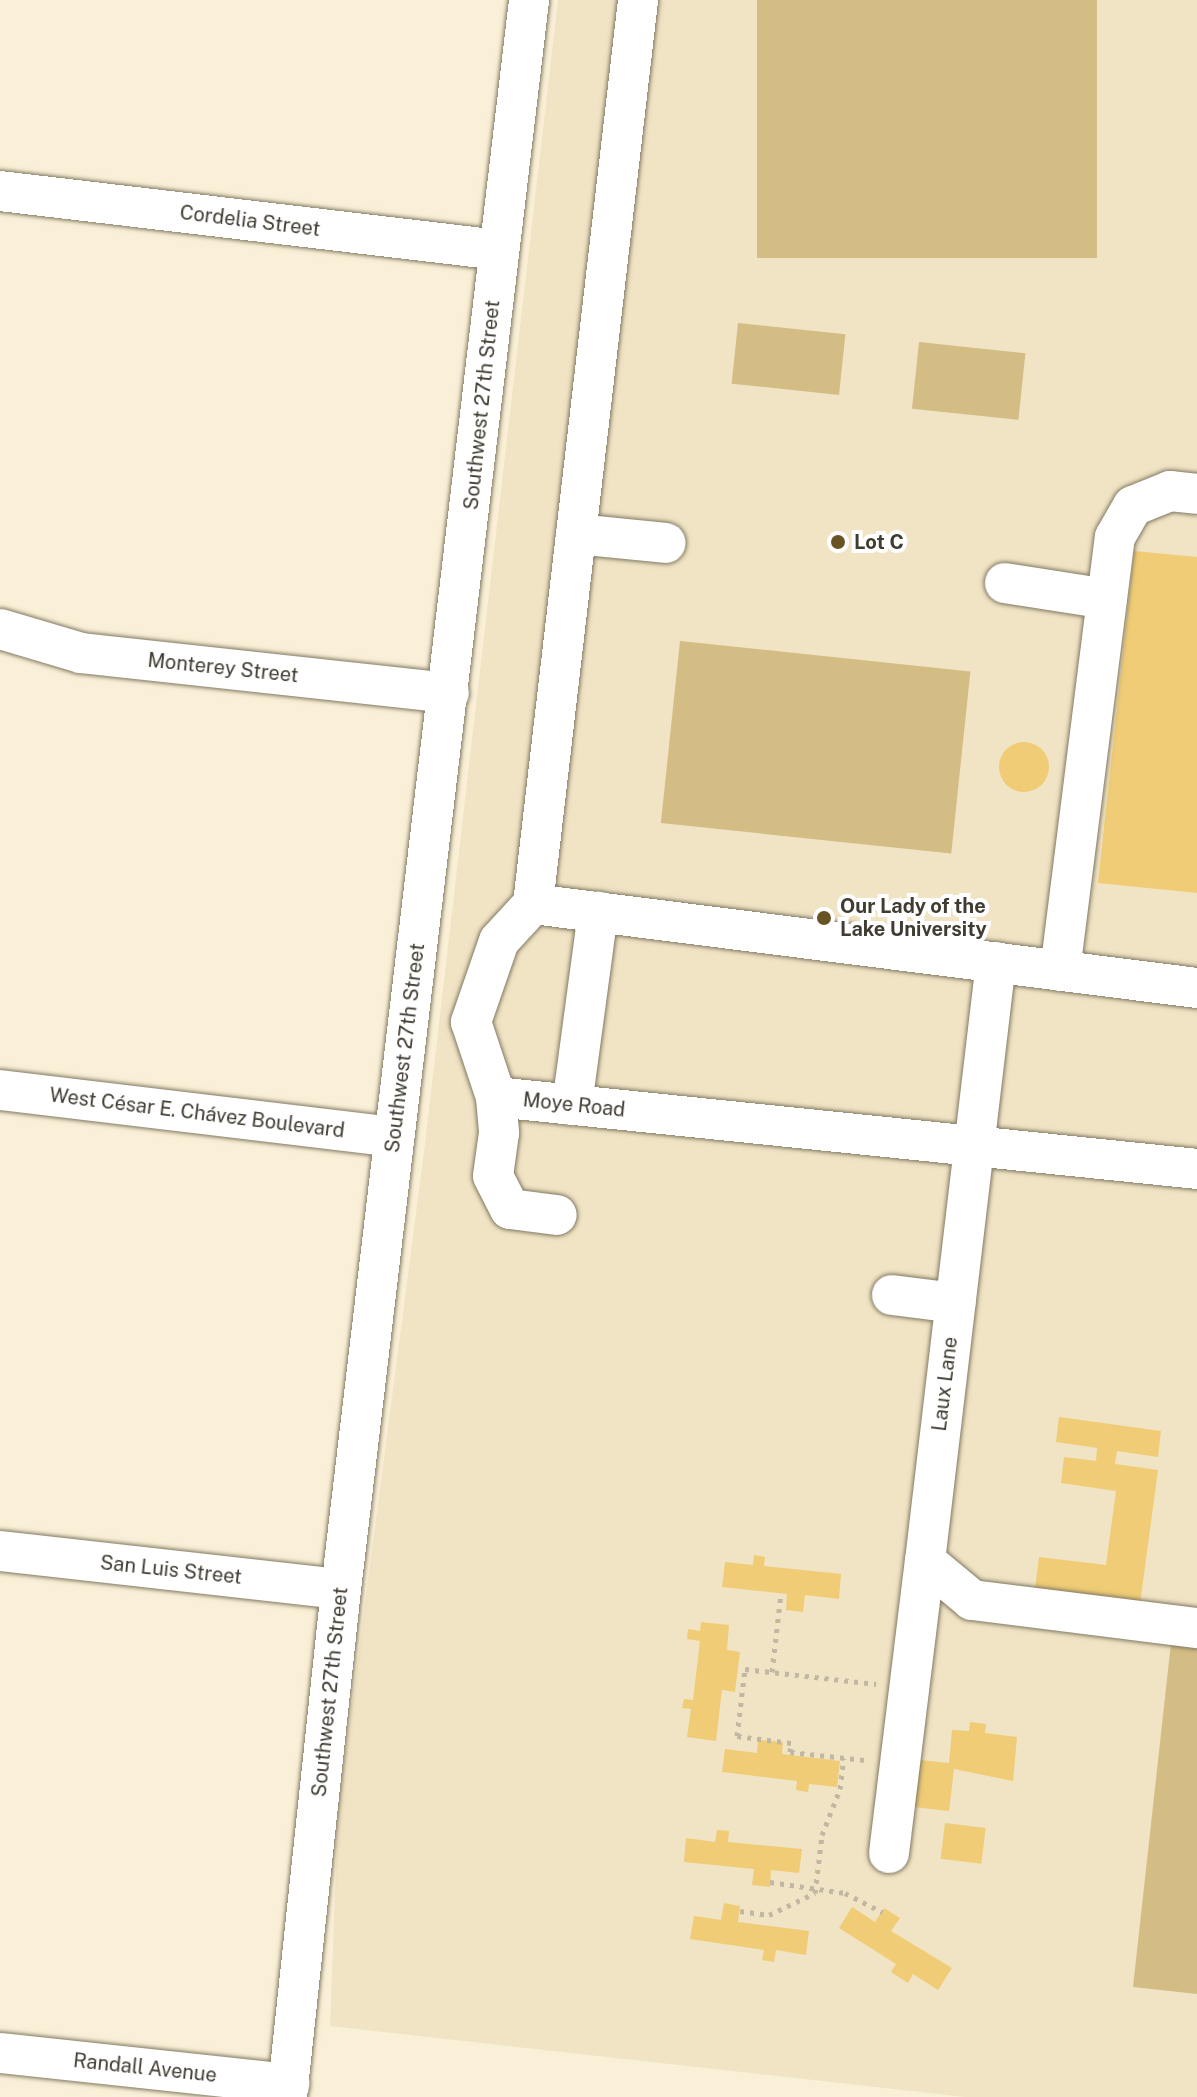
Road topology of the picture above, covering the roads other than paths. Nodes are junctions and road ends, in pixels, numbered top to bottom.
1 (529, 0) edge
2 (638, 0) edge
3 (0, 191) edge
4 (499, 250) junction
5 (1197, 494) edge
6 (576, 534) junction
7 (666, 543) dead end
8 (1005, 583) dead end
9 (1107, 599) junction
10 (0, 629) edge
11 (449, 693) junction
12 (533, 904) junction
13 (598, 912) junction
14 (996, 962) junction
15 (1060, 971) junction
16 (1197, 988) edge
17 (0, 1090) edge
18 (496, 1097) junction
19 (572, 1105) junction
20 (394, 1137) junction
21 (972, 1146) junction
22 (1197, 1169) edge
23 (557, 1215) dead end
24 (892, 1295) dead end
25 (955, 1303) junction
26 (0, 1551) edge
27 (925, 1561) junction
28 (341, 1589) junction
29 (1197, 1628) edge
30 (889, 1853) dead end
31 (0, 2053) edge
32 (288, 2091) edge

1 - 4 street, Southwest 27th Street
2 - 6 street
3 - 4 street, Cordelia Street
4 - 11 street, Southwest 27th Street
5 - 9 street
6 - 7 street
6 - 12 street
8 - 9 street
9 - 15 street
10 - 11 street, Monterey Street
11 - 20 street, Southwest 27th Street
12 - 13 street
12 - 18 street, Moye Road
13 - 14 street
13 - 19 street
14 - 15 street
14 - 21 street, Laux Lane
15 - 16 street
17 - 20 street, West César E. Chávez Boulevard
18 - 19 street, Moye Road
18 - 23 street
19 - 21 street, Moye Road
20 - 28 street, Southwest 27th Street
21 - 22 street, Moye Road
21 - 25 street, Laux Lane
24 - 25 street
25 - 27 street, Laux Lane
26 - 28 street, San Luis Street
27 - 29 street
27 - 30 street, Laux Lane
28 - 32 street, Southwest 27th Street
31 - 32 street, Randall Avenue

